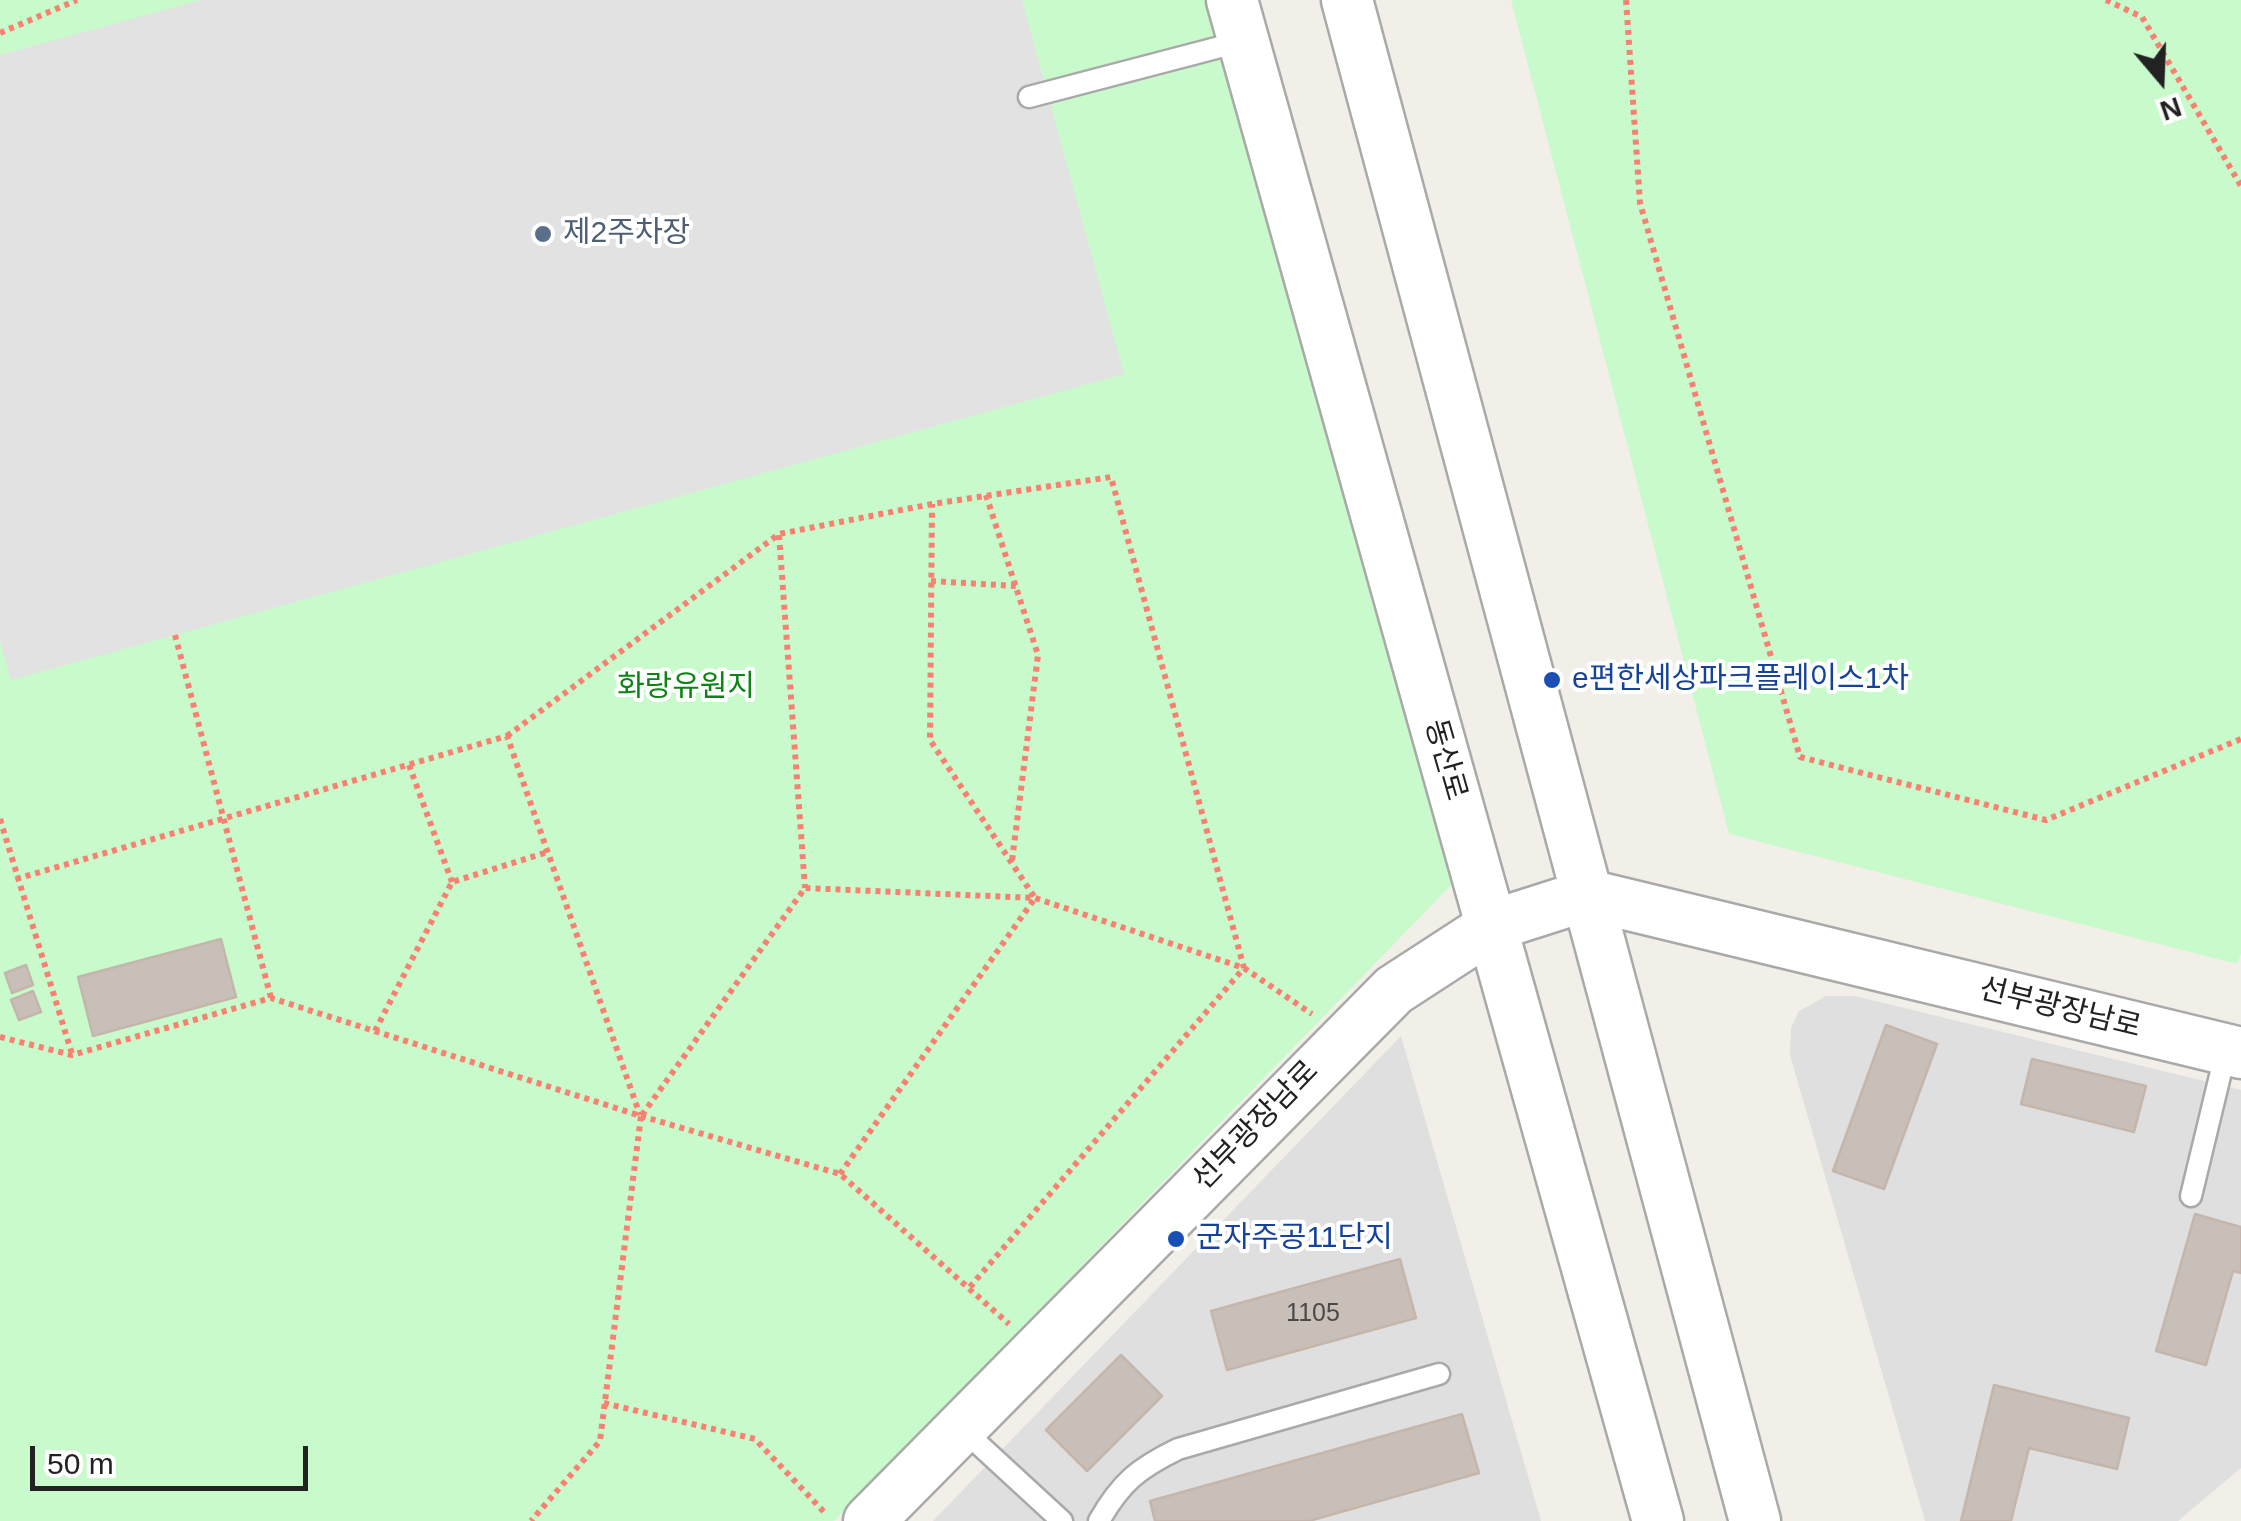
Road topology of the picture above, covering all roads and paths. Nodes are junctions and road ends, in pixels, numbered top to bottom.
1 (77, 0) edge
2 (1347, 0) edge
3 (1626, 0) edge
4 (2106, 0) edge
5 (1238, 21) edge
6 (0, 33) edge
7 (1029, 97) dead end
8 (2241, 186) edge
9 (986, 496) junction
10 (932, 504) junction
11 (779, 534) junction
12 (931, 581) junction
13 (1016, 586) junction
14 (175, 635) dead end
15 (507, 736) junction
16 (2241, 739) edge
17 (409, 765) junction
18 (0, 819) edge
19 (224, 819) junction
20 (548, 852) junction
21 (1012, 862) junction
22 (16, 879) junction
23 (452, 882) junction
24 (805, 888) junction
25 (1588, 895) junction
26 (1035, 898) junction
27 (1494, 924) junction
28 (1244, 968) junction
29 (272, 998) junction
30 (376, 1031) junction
31 (1345, 1036) junction
32 (0, 1037) edge
33 (2234, 1051) edge
34 (72, 1055) junction
35 (641, 1116) junction
36 (840, 1174) junction
37 (2191, 1196) dead end
38 (969, 1288) junction
39 (1038, 1350) junction
40 (1439, 1374) dead end
41 (604, 1403) junction
42 (962, 1428) junction
43 (531, 1521) edge
44 (832, 1521) edge
45 (869, 1521) edge
46 (1062, 1521) edge
47 (1098, 1521) edge
48 (1658, 1521) edge
49 (1755, 1521) edge

1 - 6 path
2 - 25 street
3 - 16 path
4 - 8 path
5 - 7 lane
5 - 27 street, 동산로
9 - 10 path
9 - 13 path
9 - 28 path
10 - 11 path
10 - 12 path
11 - 15 path
11 - 24 path
12 - 13 path
12 - 21 path
13 - 21 path
14 - 19 path
15 - 17 path
15 - 20 path
17 - 19 path
17 - 23 path
18 - 22 path
19 - 22 path
19 - 29 path
20 - 23 path
20 - 35 path
21 - 26 path
22 - 34 path
23 - 30 path
24 - 26 path
24 - 35 path
25 - 27 street, 선부광장남로
25 - 33 street, 선부광장남로
25 - 49 street
26 - 28 path
26 - 36 path
27 - 31 street, 선부광장남로
27 - 48 street, 동산로
28 - 31 path
28 - 38 path
29 - 30 path
29 - 34 path
30 - 35 path
31 - 39 street, 선부광장남로
32 - 34 path
33 - 37 lane
35 - 36 path
35 - 41 path
36 - 38 path
38 - 39 path
39 - 42 street, 선부광장남로
40 - 47 lane
41 - 43 path
41 - 44 path
42 - 45 street, 선부광장남로
42 - 46 lane

